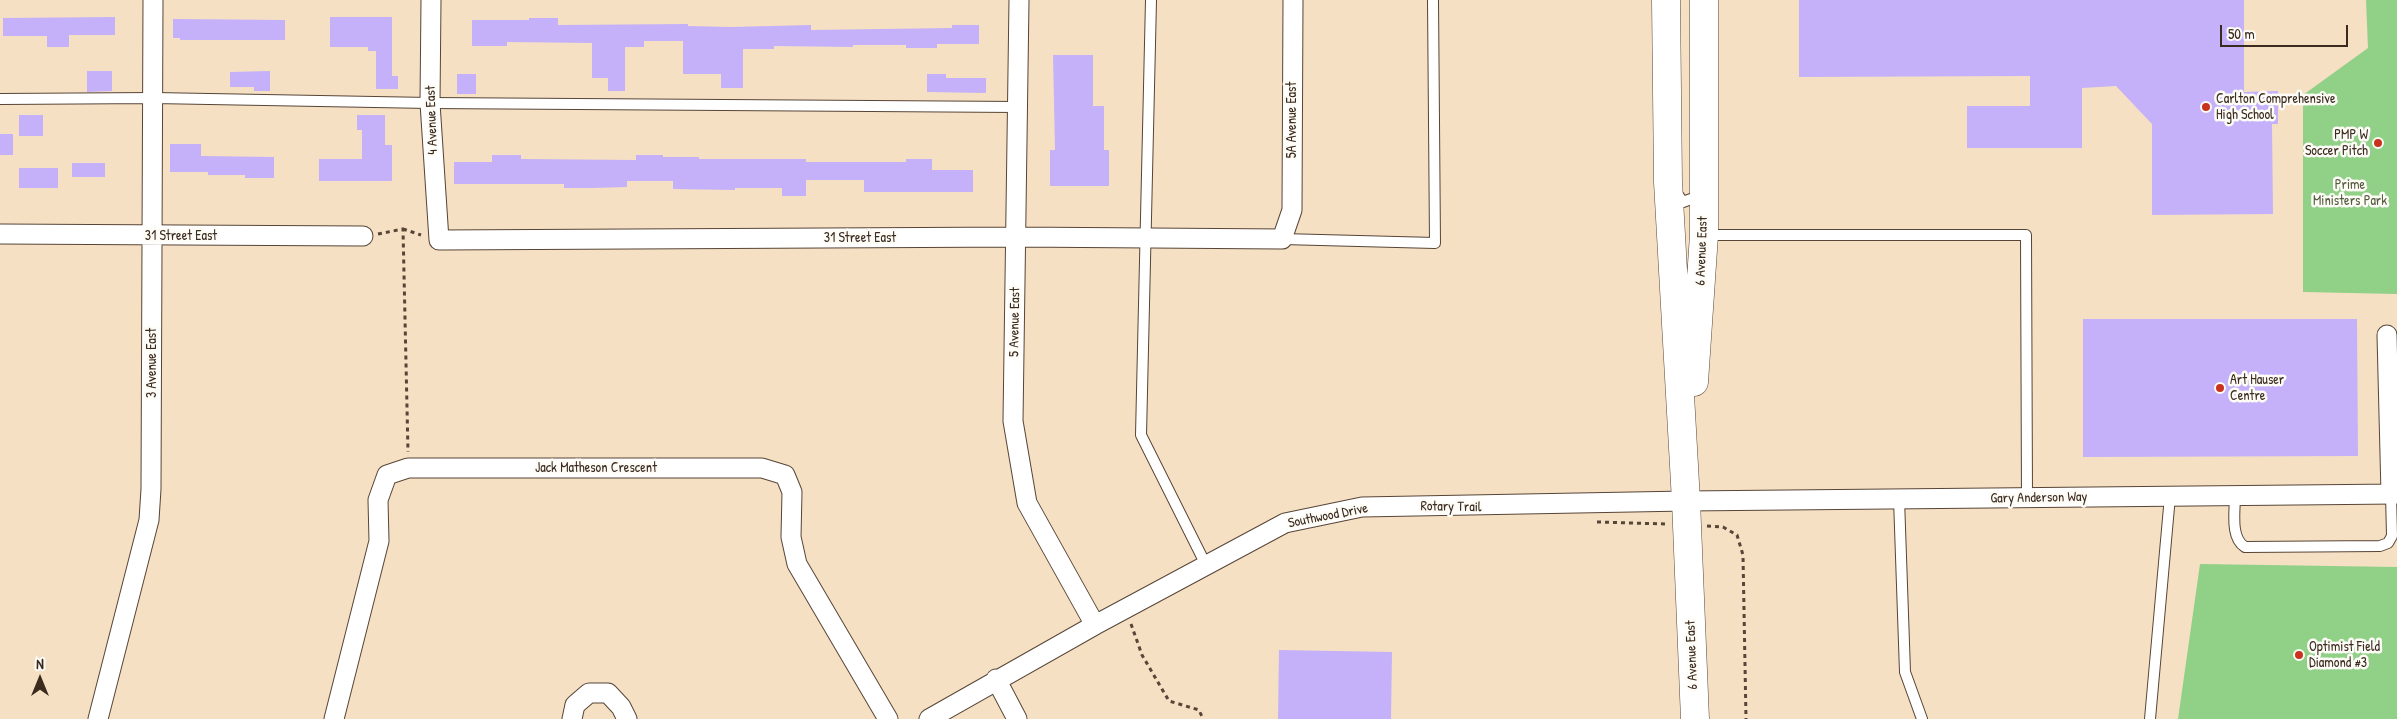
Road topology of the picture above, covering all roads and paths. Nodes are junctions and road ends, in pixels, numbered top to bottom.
1 (153, 0) edge
2 (431, 0) edge
3 (1019, 0) edge
4 (1151, 0) edge
5 (1293, 0) edge
6 (1433, 0) edge
7 (1666, 0) edge
8 (1704, 0) edge
9 (154, 98) junction
10 (0, 99) edge
11 (430, 103) junction
12 (1018, 107) junction
13 (1668, 182) junction
14 (1703, 194) junction
15 (0, 234) edge
16 (1704, 235) junction
17 (153, 236) junction
18 (363, 236) joint
19 (1017, 237) junction
20 (1147, 238) junction
21 (1282, 239) junction
22 (439, 240) joint
23 (2387, 335) dead end
24 (408, 468) junction
25 (2394, 494) edge
26 (2235, 495) junction
27 (2170, 496) junction
28 (2027, 498) junction
29 (1899, 499) junction
30 (1686, 501) junction
31 (1590, 522) dead end
32 (1667, 524) dead end
33 (1705, 526) dead end
34 (1206, 565) junction
35 (1138, 618) dead end
36 (1095, 625) junction
37 (996, 679) junction
38 (98, 719) edge
39 (334, 719) edge
40 (572, 719) edge
41 (627, 719) edge
42 (888, 719) edge
43 (929, 719) edge
44 (1017, 719) edge
45 (1203, 719) edge
46 (1695, 719) edge
47 (1746, 719) edge
48 (1922, 719) edge
49 (2150, 719) edge

1 - 9 street, 3 Avenue East
2 - 11 street, 4 Avenue East
3 - 12 street, 5 Avenue East
4 - 20 lane
5 - 21 street, 5A Avenue East
6 - 21 lane
7 - 13 main road, 6 Avenue East
8 - 14 main road, 6 Avenue East
9 - 10 lane
9 - 11 lane
9 - 17 street, 3 Avenue East
11 - 12 lane
11 - 22 street, 4 Avenue East
12 - 19 street, 5 Avenue East
13 - 14 lane
13 - 30 main road, 6 Avenue East
14 - 16 main road, 6 Avenue East
15 - 17 street, 31 Street East
16 - 28 lane
16 - 30 main road, 6 Avenue East
17 - 18 street, 31 Street East
17 - 38 street, 3 Avenue East
18 - 24 path
19 - 20 street, 31 Street East
19 - 22 street, 31 Street East
19 - 36 street, 5 Avenue East
20 - 21 street, 31 Street East
20 - 34 lane
23 - 25 street
24 - 39 street, Jack Matheson Crescent
24 - 42 street, Jack Matheson Crescent
25 - 26 street, Gary Anderson Way
25 - 26 lane
26 - 27 street, Gary Anderson Way
27 - 28 street, Gary Anderson Way
27 - 49 lane
28 - 29 street, Gary Anderson Way
29 - 30 street, Gary Anderson Way
29 - 48 lane
30 - 34 street, Southwood Drive
30 - 46 main road, 6 Avenue East
31 - 32 path
33 - 47 path
34 - 36 street, Southwood Drive
35 - 45 path
36 - 37 street, Southwood Drive
37 - 43 street, Southwood Drive
37 - 44 street
40 - 41 street

